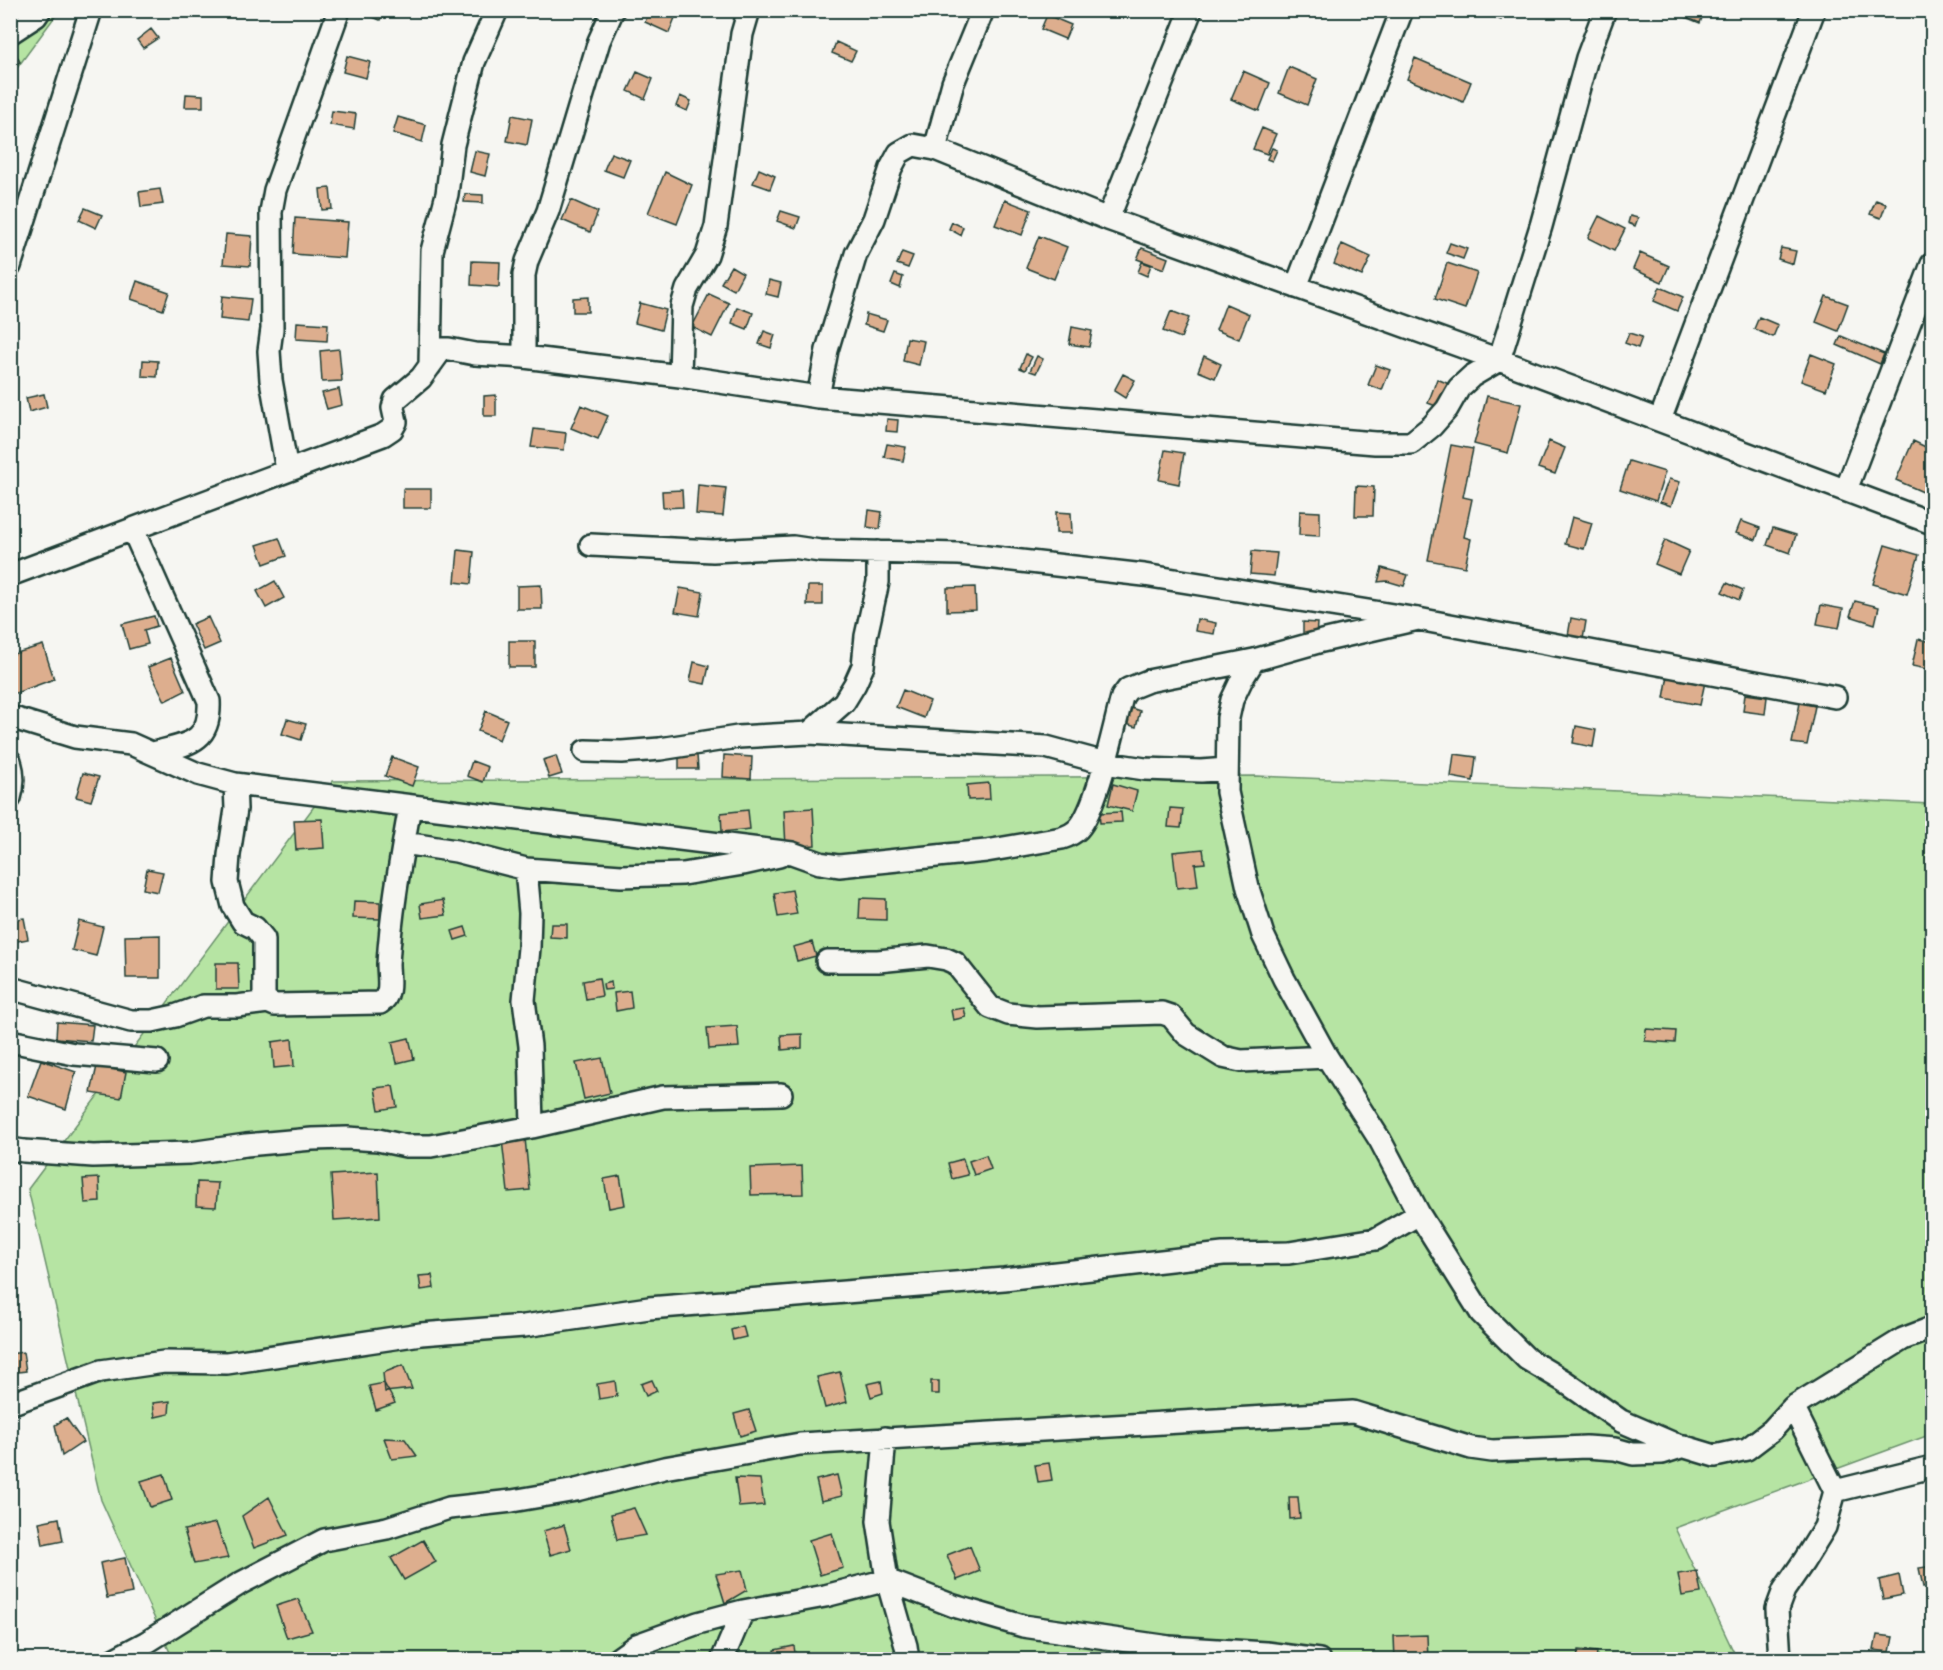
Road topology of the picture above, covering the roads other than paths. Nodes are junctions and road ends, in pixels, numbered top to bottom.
1 (40, 10) edge
2 (91, 10) edge
3 (339, 10) edge
4 (497, 10) edge
5 (613, 10) edge
6 (749, 10) edge
7 (983, 10) edge
8 (1191, 10) edge
9 (1402, 10) edge
10 (1605, 10) edge
11 (1814, 10) edge
12 (10, 33) edge
13 (935, 149) junction
14 (1107, 219) junction
15 (1932, 264) edge
16 (10, 266) edge
17 (1296, 287) junction
18 (524, 357) junction
19 (1499, 360) junction
20 (430, 366) junction
21 (680, 376) junction
22 (818, 397) junction
23 (1660, 420) junction
24 (287, 470) junction
25 (1846, 490) junction
26 (1932, 523) edge
27 (133, 530) junction
28 (591, 545) dead end
29 (878, 552) junction
30 (10, 575) edge
31 (1418, 619) junction
32 (1254, 660) junction
33 (1835, 697) dead end
34 (10, 717) edge
35 (809, 733) junction
36 (585, 751) dead end
37 (153, 753) junction
38 (10, 761) edge
39 (1105, 763) junction
40 (1227, 769) junction
41 (235, 783) junction
42 (10, 798) edge
43 (410, 806) junction
44 (404, 843) junction
45 (792, 852) junction
46 (526, 869) junction
47 (827, 961) dead end
48 (10, 988) edge
49 (268, 1002) junction
50 (10, 1041) edge
51 (1327, 1057) junction
52 (157, 1061) dead end
53 (781, 1094) dead end
54 (532, 1127) junction
55 (10, 1149) edge
56 (1419, 1214) junction
57 (1932, 1328) edge
58 (10, 1404) edge
59 (1793, 1407) junction
60 (885, 1438) junction
61 (1684, 1446) junction
62 (1932, 1467) edge
63 (1835, 1491) junction
64 (887, 1580) junction
65 (743, 1611) junction
66 (113, 1659) edge
67 (616, 1659) edge
68 (722, 1659) edge
69 (908, 1659) edge
70 (1318, 1659) edge
71 (1780, 1659) edge

1 - 12 street
2 - 16 street
3 - 24 street
4 - 20 street
5 - 18 street
6 - 21 street
7 - 13 street
8 - 14 street
9 - 17 street
10 - 19 street
11 - 23 street
13 - 14 street
13 - 22 street
14 - 17 street
15 - 25 street
17 - 19 street
18 - 20 street
18 - 21 street
19 - 22 street
19 - 23 street
20 - 24 street
21 - 22 street
23 - 25 street
24 - 27 street
25 - 26 street
27 - 30 street
27 - 37 street
28 - 29 street
29 - 31 street
29 - 35 street
31 - 32 street
31 - 33 street
32 - 39 street
32 - 40 street
34 - 37 street
35 - 36 street
35 - 39 street
37 - 41 street
38 - 42 street
39 - 40 street
39 - 45 street
40 - 51 street
41 - 43 street
41 - 49 street
43 - 44 street
43 - 45 street
44 - 46 street
44 - 49 street
45 - 46 street
46 - 54 street
47 - 51 street
48 - 49 street
50 - 52 street
51 - 56 street
53 - 54 street
54 - 55 street
56 - 58 street
56 - 61 street
57 - 59 street
59 - 61 street
59 - 63 street
60 - 61 street
60 - 64 street
60 - 66 street
62 - 63 street
63 - 71 street
64 - 65 street
64 - 69 street
64 - 70 street
65 - 67 street
65 - 68 street

